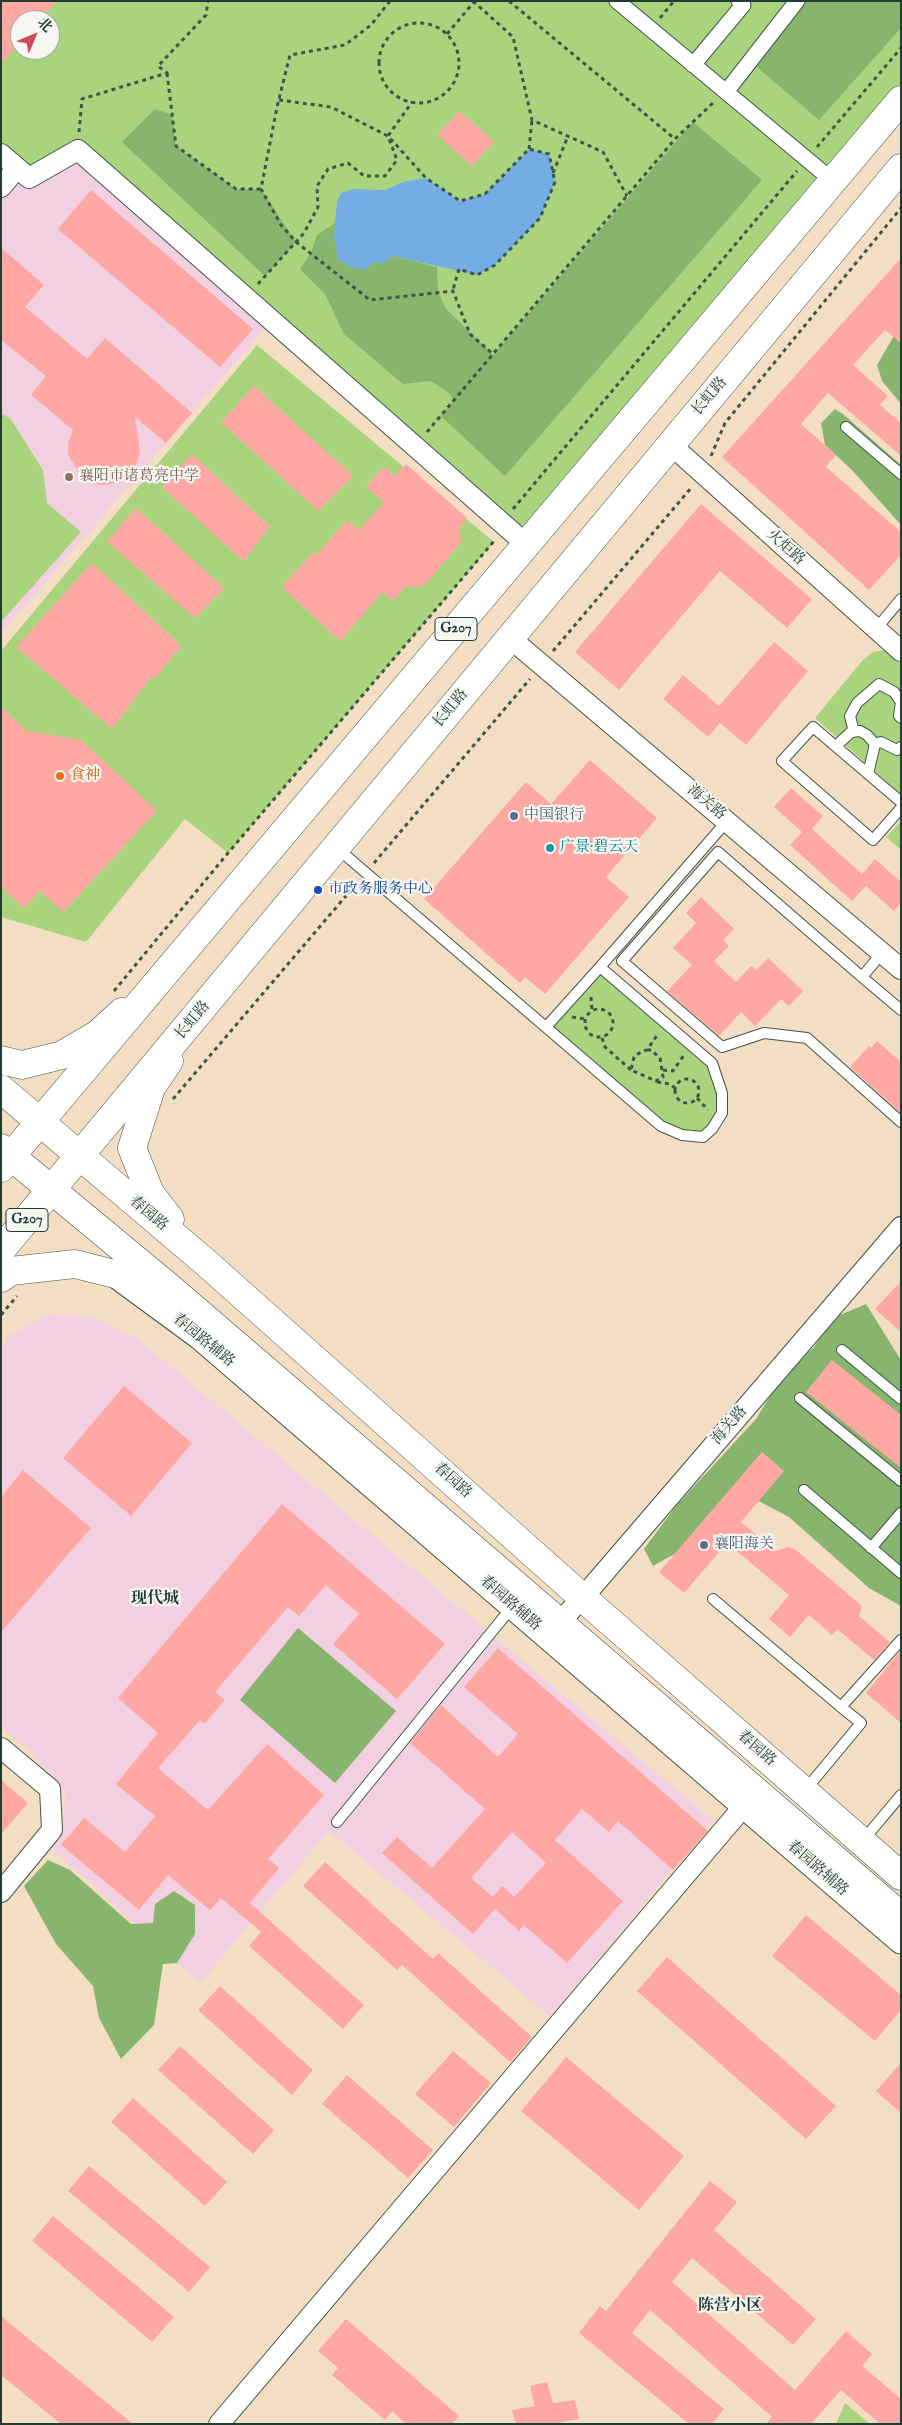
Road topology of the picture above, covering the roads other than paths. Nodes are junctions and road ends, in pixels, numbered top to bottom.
1 (617, 1) edge
2 (739, 1) edge
3 (797, 1) edge
4 (693, 65) junction
5 (726, 92) junction
6 (901, 100) edge
7 (1, 154) edge
8 (18, 168) junction
9 (901, 168) edge
10 (833, 181) junction
11 (1, 187) edge
12 (846, 427) dead end
13 (670, 444) junction
14 (901, 474) edge
15 (527, 545) junction
16 (901, 599) edge
17 (876, 628) junction
18 (510, 638) junction
19 (901, 651) edge
20 (901, 718) edge
21 (854, 732) junction
22 (874, 744) junction
23 (836, 746) junction
24 (901, 747) edge
25 (868, 774) junction
26 (901, 802) edge
27 (901, 808) edge
28 (727, 821) junction
29 (336, 847) junction
30 (882, 953) junction
31 (171, 967) junction
32 (600, 967) junction
33 (901, 969) edge
34 (862, 977) junction
35 (209, 1001) junction
36 (901, 1010) edge
37 (546, 1027) junction
38 (1, 1060) edge
39 (1, 1089) edge
40 (40, 1121) junction
41 (901, 1122) edge
42 (80, 1156) junction
43 (4, 1157) edge
44 (53, 1190) junction
45 (160, 1206) junction
46 (901, 1227) edge
47 (1, 1250) edge
48 (204, 1261) junction
49 (115, 1274) junction
50 (1, 1278) edge
51 (170, 1288) junction
52 (842, 1350) dead end
53 (800, 1398) dead end
54 (901, 1399) edge
55 (901, 1481) edge
56 (804, 1490) dead end
57 (901, 1513) edge
58 (871, 1548) junction
59 (901, 1573) edge
60 (587, 1593) junction
61 (713, 1599) dead end
62 (513, 1607) junction
63 (558, 1623) junction
64 (901, 1640) edge
65 (841, 1707) junction
66 (1, 1748) edge
67 (812, 1782) junction
68 (901, 1795) edge
69 (744, 1806) junction
70 (337, 1822) dead end
71 (870, 1832) junction
72 (901, 1858) edge
73 (901, 1876) edge
74 (1, 1892) edge
75 (901, 1916) edge
76 (901, 1941) edge
77 (219, 2424) edge

1 - 4 street
2 - 4 street
3 - 5 street
4 - 5 street
5 - 10 street
6 - 10 main road, G207
7 - 8 street
8 - 11 street
8 - 15 street
9 - 13 main road, 长虹路 / G207
10 - 15 main road, G207
12 - 14 lane
13 - 17 street, 火炬路
13 - 18 main road, 长虹路 / G207
15 - 31 main road, G207
16 - 17 lane
17 - 19 street, 火炬路
18 - 28 street, 海关路
18 - 29 main road, 长虹路 / G207
20 - 21 lane
21 - 22 lane
21 - 23 lane
22 - 24 lane
22 - 25 lane
23 - 25 lane
23 - 27 lane
25 - 26 lane
28 - 30 street, 海关路
28 - 32 lane
29 - 35 main road, 长虹路 / G207
29 - 37 lane
30 - 33 street, 海关路
30 - 34 lane
31 - 38 main road
31 - 40 main road, G207
32 - 37 lane
32 - 37 lane
34 - 36 lane
34 - 41 lane
35 - 42 main road, 长虹路 / G207
35 - 45 main road
39 - 40 main road, 春园路
40 - 42 main road, 春园路
40 - 43 main road, G207
42 - 44 main road, 长虹路 / G207
42 - 48 main road, 春园路
43 - 44 main road
44 - 47 main road, 长虹路 / G207
44 - 51 main road
45 - 48 main road
45 - 60 street
46 - 60 street, 海关路
48 - 60 main road, 春园路
49 - 50 main road
49 - 51 main road
49 - 62 street, 春园路辅路
51 - 63 main road
52 - 54 lane
53 - 55 lane
56 - 58 lane
57 - 58 lane
58 - 59 lane
60 - 63 street, 海关路
60 - 67 street
60 - 73 main road, 春园路
61 - 65 lane
62 - 69 street, 春园路辅路
62 - 70 lane
63 - 75 main road
64 - 65 lane
65 - 67 lane
66 - 74 street
67 - 71 street
68 - 71 lane
69 - 76 street, 春园路辅路
69 - 77 street
71 - 72 street

